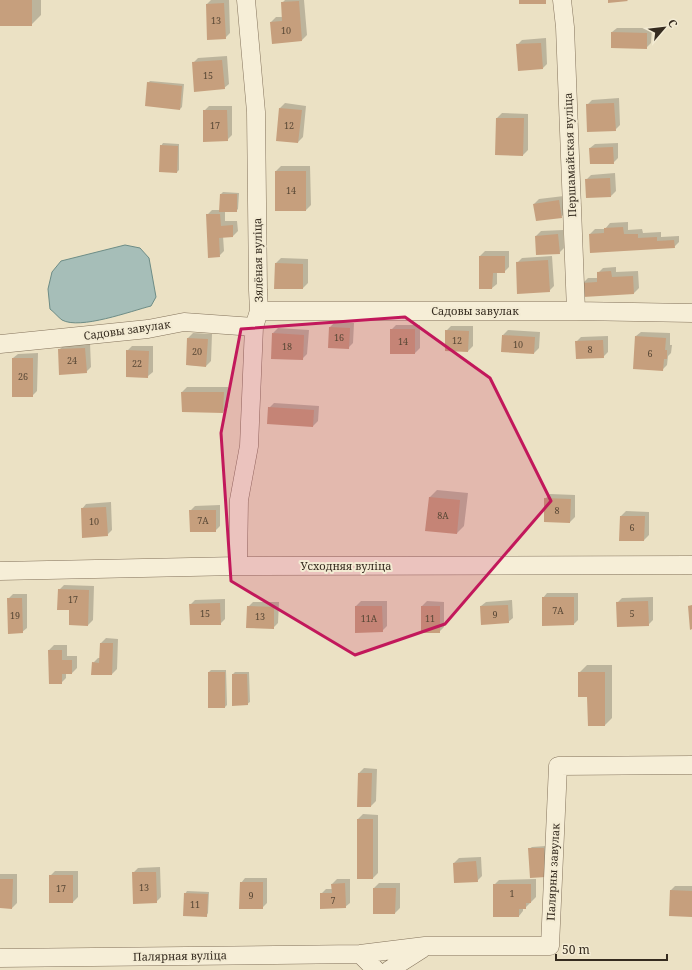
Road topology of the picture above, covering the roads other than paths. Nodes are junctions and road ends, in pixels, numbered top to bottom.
1 (246, 0) edge
2 (562, 0) edge
3 (576, 311) junction
4 (692, 313) edge
5 (256, 319) junction
6 (0, 344) edge
7 (692, 565) edge
8 (238, 566) junction
9 (0, 571) edge
10 (692, 766) edge
11 (425, 946) junction
12 (360, 954) junction
13 (0, 958) edge
14 (376, 970) edge
15 (389, 970) edge

1 - 5 street, Зялёная вуліца
2 - 3 street, Першамайская вуліца
3 - 4 street, Садовы завулак
3 - 5 street, Садовы завулак
5 - 6 street, Садовы завулак
5 - 8 street, Зялёная вуліца
7 - 8 street, Усходняя вуліца
8 - 9 street, Усходняя вуліца
10 - 11 street, Палярны завулак
11 - 12 street, Палярны завулак
11 - 15 street
12 - 13 street, Палярная вуліца
12 - 14 street

